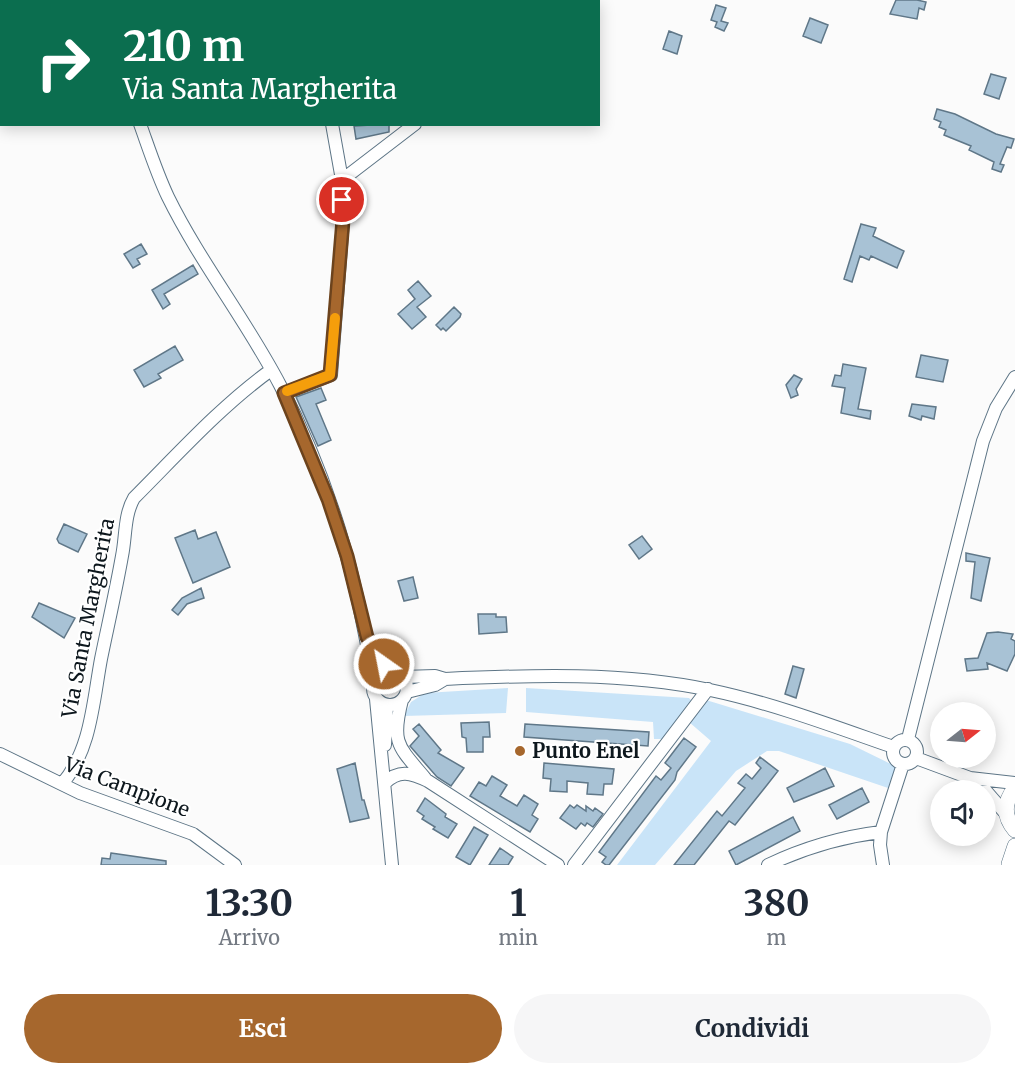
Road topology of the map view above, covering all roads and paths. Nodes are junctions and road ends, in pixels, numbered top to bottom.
1 (141, 126) edge
2 (332, 126) edge
3 (412, 126) edge
4 (342, 180) junction
5 (271, 370) junction
6 (1015, 377) edge
7 (284, 393) junction
8 (367, 637) junction
9 (388, 671) junction
10 (403, 677) junction
11 (445, 679) junction
12 (373, 683) junction
13 (708, 689) junction
14 (404, 696) junction
15 (381, 702) junction
16 (908, 740) junction
17 (893, 747) junction
18 (0, 754) edge
19 (916, 758) junction
20 (903, 764) junction
21 (970, 778) junction
22 (972, 780) edge
23 (428, 781) junction
24 (385, 783) junction
25 (1015, 783) edge
26 (62, 784) junction
27 (1015, 788) edge
28 (996, 803) edge
29 (1006, 814) junction
30 (1015, 830) edge
31 (881, 832) junction
32 (1015, 846) edge
33 (1011, 862) edge
34 (235, 865) edge
35 (392, 865) edge
36 (558, 865) edge
37 (574, 865) edge
38 (768, 865) edge
39 (883, 865) edge

1 - 5 street
2 - 4 street
3 - 4 street
4 - 7 street
5 - 7 street
5 - 26 street, Via Santa Margherita
6 - 16 street
7 - 8 street
8 - 9 street
8 - 12 street
9 - 10 street
9 - 12 street
10 - 11 street
10 - 14 street
11 - 13 street
11 - 14 street
12 - 15 street
13 - 17 street
13 - 37 street
14 - 15 street
14 - 23 street
15 - 24 street
16 - 17 street
16 - 19 street
17 - 20 street
18 - 26 street, Via Campione
19 - 20 street
19 - 21 street
20 - 31 street
21 - 22 street
21 - 25 street
23 - 24 street
23 - 36 street
24 - 35 street
26 - 34 street, Via Campione
27 - 29 main road
28 - 29 street
29 - 30 main road
31 - 38 street
31 - 39 street
32 - 33 main road

